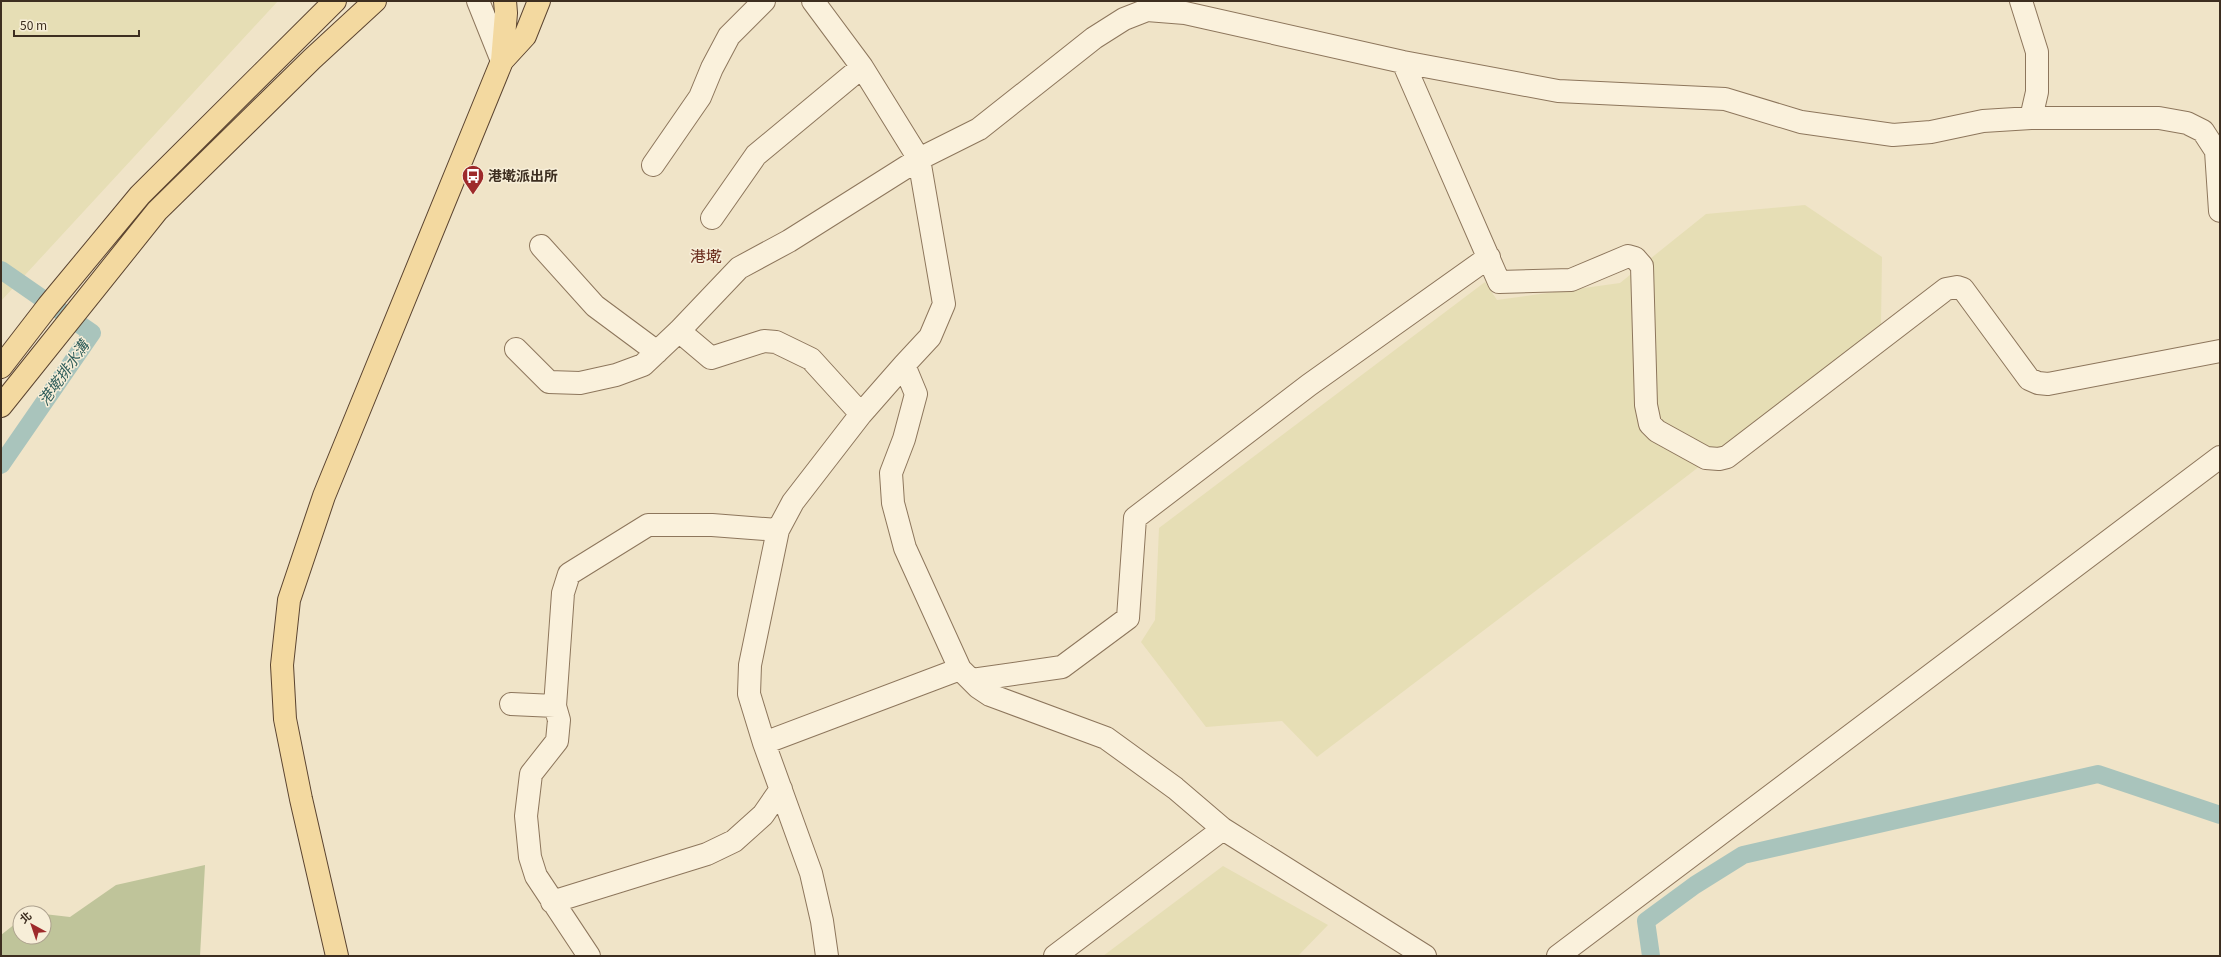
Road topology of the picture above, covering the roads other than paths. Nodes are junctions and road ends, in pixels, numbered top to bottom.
1 (334, 1) edge
2 (375, 1) edge
3 (478, 1) edge
4 (505, 1) edge
5 (539, 1) edge
6 (764, 1) edge
7 (813, 1) edge
8 (2021, 1) edge
9 (1186, 7) edge
10 (502, 62) junction
11 (1403, 62) junction
12 (862, 66) junction
13 (2031, 118) junction
14 (919, 159) junction
15 (653, 165) dead end
16 (2220, 211) edge
17 (712, 218) dead end
18 (541, 246) dead end
19 (1489, 257) junction
20 (679, 331) junction
21 (516, 349) dead end
22 (2220, 351) edge
23 (657, 352) junction
24 (904, 365) junction
25 (1, 367) edge
26 (1, 406) edge
27 (861, 414) junction
28 (2220, 458) edge
29 (778, 530) junction
30 (966, 675) junction
31 (511, 704) dead end
32 (555, 706) junction
33 (764, 743) junction
34 (781, 789) junction
35 (1223, 829) junction
36 (552, 902) junction
37 (337, 956) edge
38 (589, 956) edge
39 (826, 956) edge
40 (1054, 956) edge
41 (1425, 956) edge
42 (1558, 956) edge

1 - 25 main road
2 - 26 main road
3 - 10 street
4 - 10 main road
5 - 10 main road
6 - 15 street
7 - 12 street
8 - 13 street
9 - 11 street
9 - 14 street
10 - 37 main road
11 - 13 street
11 - 19 street
12 - 14 street
12 - 17 street
13 - 16 street
14 - 20 street
14 - 24 street
18 - 23 street
19 - 22 street
19 - 30 street
20 - 23 street
20 - 27 street
21 - 23 street
24 - 27 street
24 - 30 street
27 - 29 street
28 - 42 street
29 - 32 street
29 - 33 street
30 - 33 street
30 - 35 street
31 - 32 street
32 - 36 street
33 - 34 street
34 - 36 street
34 - 39 street
35 - 40 street
35 - 41 street
36 - 38 street

